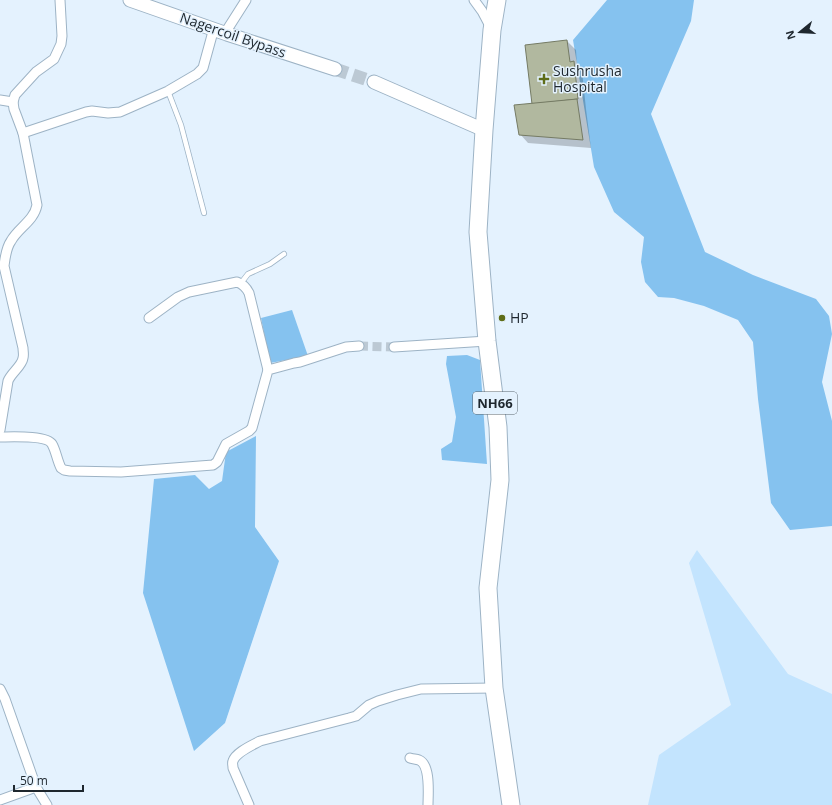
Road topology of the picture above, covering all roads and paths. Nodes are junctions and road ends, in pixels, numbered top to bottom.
1 (60, 0) edge
2 (130, 0) edge
3 (246, 0) edge
4 (474, 0) edge
5 (497, 0) edge
6 (492, 30) junction
7 (220, 31) junction
8 (335, 69) tunnel mouth
9 (374, 82) tunnel mouth
10 (168, 91) junction
11 (0, 100) edge
12 (13, 102) junction
13 (484, 130) junction
14 (23, 133) junction
15 (204, 213) dead end
16 (284, 254) dead end
17 (241, 283) junction
18 (149, 318) dead end
19 (488, 341) junction
20 (359, 346) tunnel mouth
21 (394, 347) tunnel mouth
22 (268, 370) junction
23 (0, 430) edge
24 (0, 437) edge
25 (494, 688) junction
26 (0, 689) edge
27 (410, 758) dead end
28 (36, 787) junction
29 (0, 800) edge
30 (48, 805) edge
31 (249, 805) edge
32 (428, 805) edge
33 (511, 805) edge

1 - 12 street
2 - 7 main road, Nagercoil Bypass
3 - 7 street
4 - 6 street
5 - 6 highway, NH66
6 - 13 highway, NH66
7 - 8 main road, Nagercoil Bypass
7 - 10 street
9 - 13 main road
10 - 14 street
10 - 15 lane
11 - 12 street
12 - 14 street
13 - 19 highway, NH66
14 - 23 street
16 - 17 lane
17 - 18 street
17 - 22 street
19 - 21 street
19 - 25 highway, NH66
20 - 22 street
22 - 24 street
25 - 31 street
25 - 33 highway, NH66
26 - 28 street
27 - 32 street
28 - 29 street
28 - 30 street

